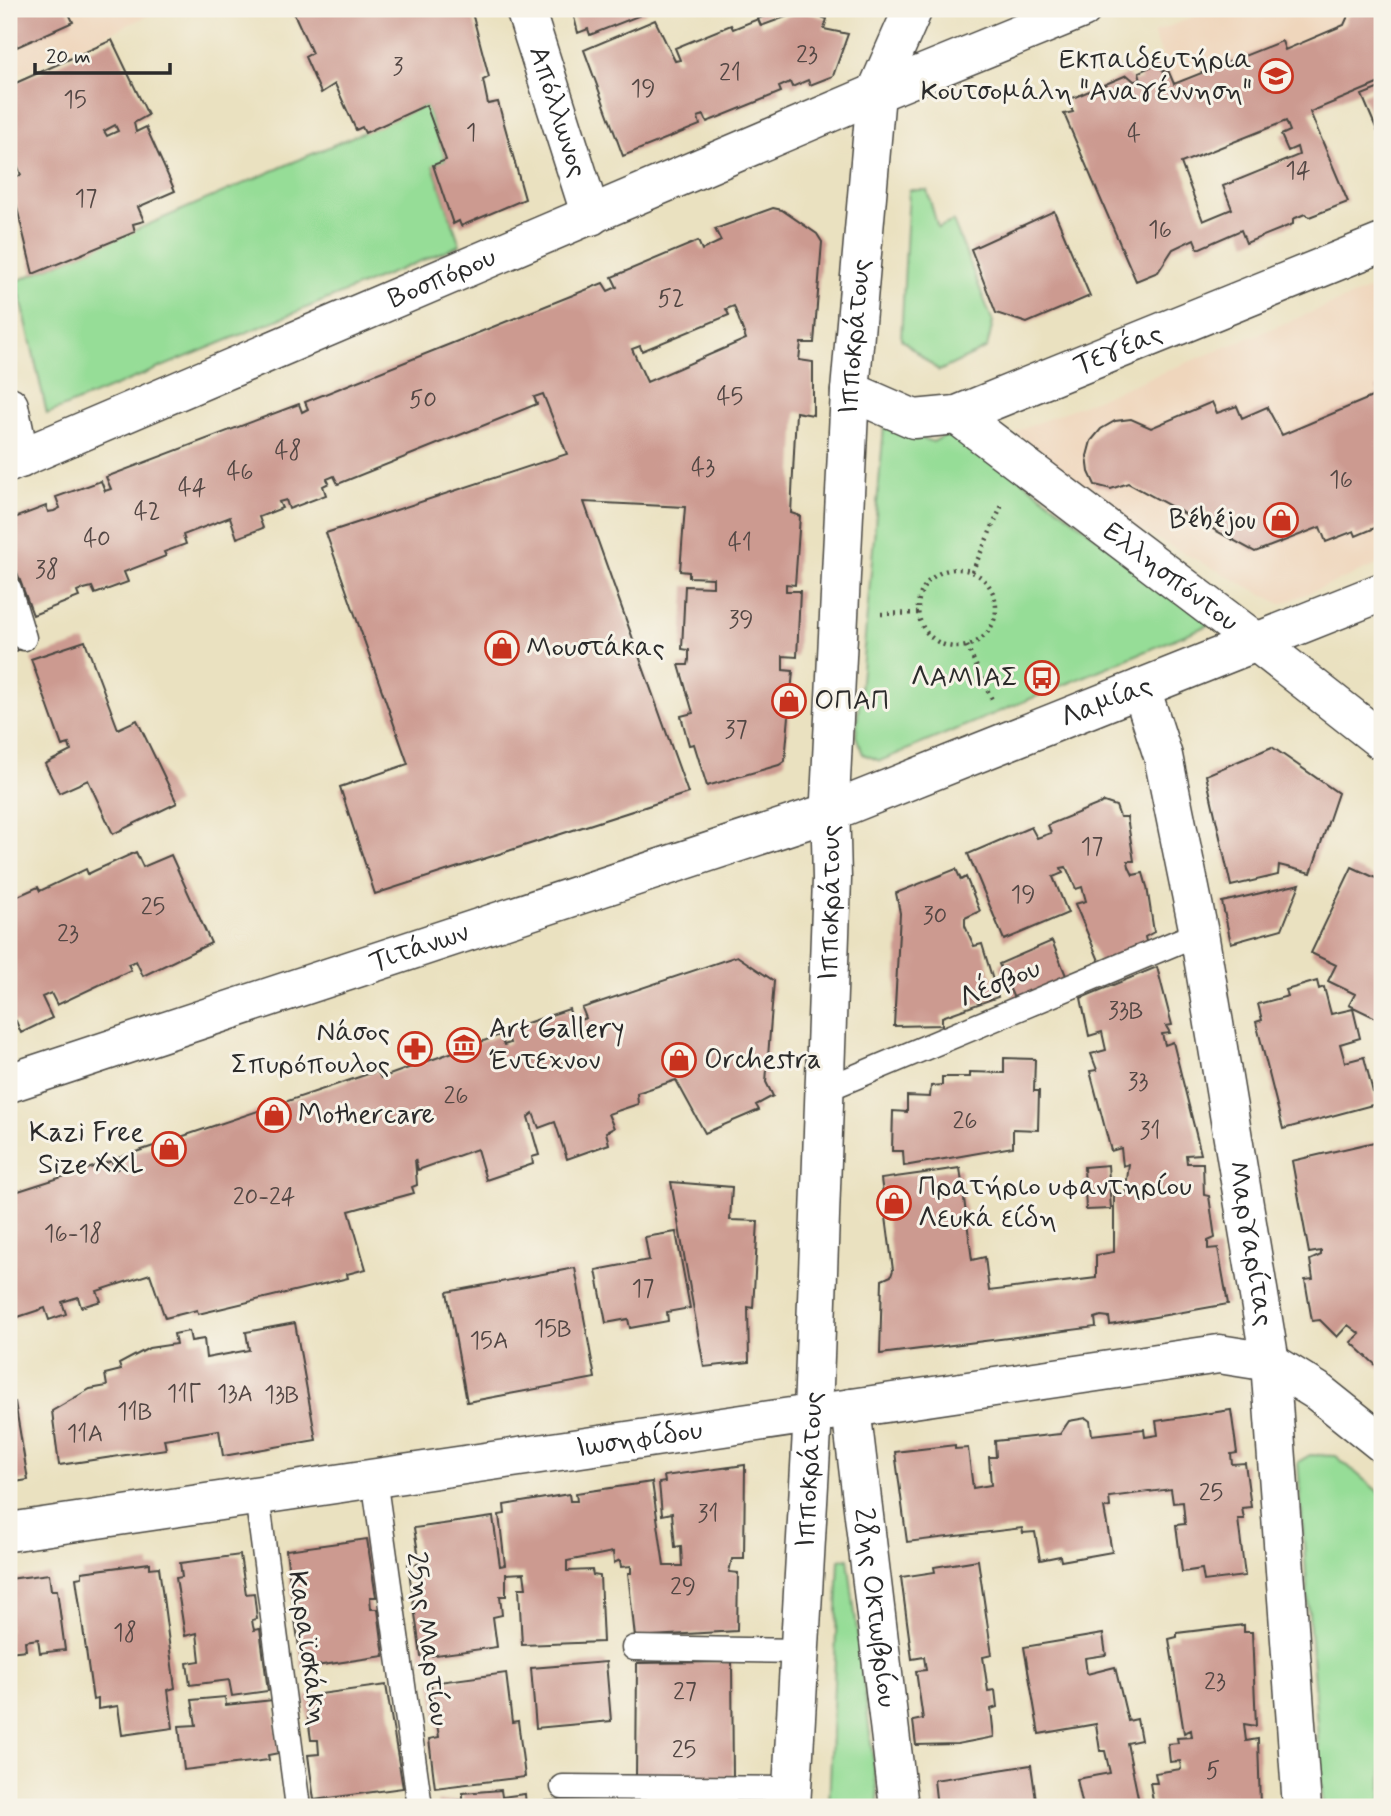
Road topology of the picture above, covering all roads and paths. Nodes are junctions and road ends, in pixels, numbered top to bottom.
1 (525, 9) edge
2 (914, 9) edge
3 (1082, 9) edge
4 (876, 93) junction
5 (591, 216) junction
6 (1382, 243) edge
7 (850, 391) junction
8 (9, 406) edge
9 (957, 415) junction
10 (15, 461) edge
11 (1029, 470) junction
12 (991, 497) dead end
13 (1003, 504) junction
14 (1013, 512) dead end
15 (972, 572) junction
16 (9, 589) edge
17 (1382, 592) edge
18 (918, 612) junction
19 (873, 614) dead end
20 (24, 638) dead end
21 (1252, 638) junction
22 (967, 646) junction
23 (1141, 688) junction
24 (983, 710) dead end
25 (1382, 741) edge
26 (830, 806) junction
27 (1199, 933) junction
28 (9, 1083) edge
29 (824, 1090) junction
30 (1270, 1362) junction
31 (851, 1408) junction
32 (813, 1413) junction
33 (1382, 1443) edge
34 (374, 1478) junction
35 (257, 1496) junction
36 (9, 1532) edge
37 (634, 1648) dead end
38 (800, 1651) junction
39 (563, 1787) dead end
40 (792, 1798) edge
41 (298, 1807) edge
42 (420, 1807) edge
43 (899, 1807) edge
44 (1302, 1807) edge

1 - 5 street, Απόλλωνος
2 - 4 street, Ιπποκράτους
3 - 4 street, Βοσπόρου
4 - 5 street, Βοσπόρου
4 - 7 street, Ιπποκράτους
5 - 10 street, Βοσπόρου
6 - 9 street, Τεγέας
7 - 9 street, Τεγέας
7 - 26 street, Ιπποκράτους
8 - 10 street
9 - 11 street, Ελλησπόντου
11 - 13 path
11 - 21 street, Ελλησπόντου
12 - 13 path
13 - 14 path
13 - 15 path
15 - 18 path
15 - 22 path
16 - 20 lane
17 - 21 street, Λαμίας
18 - 19 path
18 - 22 path
21 - 23 street, Λαμίας
21 - 25 street, Ελλησπόντου
22 - 24 path
23 - 26 street, Λαμίας
23 - 27 street, Μαργαρίτας
26 - 28 street, Τιτάνων
26 - 29 street, Ιπποκράτους
27 - 29 lane, Λέσβου
27 - 30 street, Μαργαρίτας
29 - 32 street, Ιπποκράτους
30 - 31 street, Ιωσηφίδου
30 - 33 street
30 - 44 street, Μαργαρίτας
31 - 32 street, Ιωσηφίδου
31 - 43 street, 28ης Οκτωβρίου
32 - 34 street, Ιωσηφίδου
32 - 38 street, Ιπποκράτους
34 - 35 street, Ιωσηφίδου
34 - 42 lane, 25ης Μαρτίου
35 - 36 street, Ιωσηφίδου
35 - 41 lane, Καραϊσκάκη
37 - 38 lane
38 - 40 street, Ιπποκράτους
39 - 40 lane

